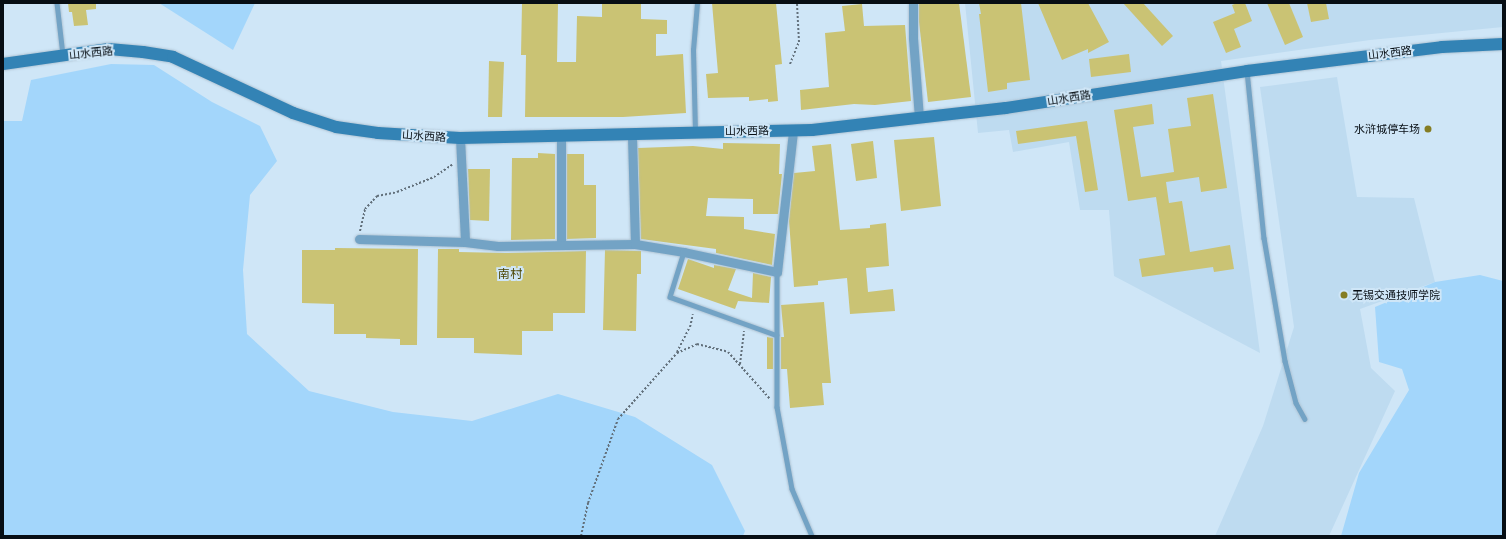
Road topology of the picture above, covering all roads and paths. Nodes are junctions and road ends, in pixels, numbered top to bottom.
1 (57, 3) edge
2 (697, 3) edge
3 (798, 3) edge
4 (913, 3) edge
5 (1503, 44) edge
6 (63, 55) junction
7 (3, 64) edge
8 (790, 64) dead end
9 (1247, 71) junction
10 (919, 118) junction
11 (793, 131) junction
12 (695, 132) junction
13 (632, 134) junction
14 (561, 135) junction
15 (460, 138) junction
16 (461, 159) junction
17 (359, 239) joint
18 (465, 242) junction
19 (634, 244) junction
20 (561, 245) junction
21 (684, 252) junction
22 (777, 272) junction
23 (695, 306) junction
24 (745, 324) junction
25 (776, 335) junction
26 (677, 353) junction
27 (740, 364) junction
28 (777, 407) junction
29 (1305, 419) dead end
30 (581, 536) edge
31 (812, 536) edge

1 - 6 lane
2 - 12 lane
3 - 8 path
4 - 10 street
5 - 9 street, 山水西路
6 - 7 street, 山水西路
6 - 15 street, 山水西路
9 - 10 street, 山水西路
9 - 29 lane
10 - 11 street, 山水西路
11 - 12 street, 山水西路
11 - 22 street
12 - 13 street, 山水西路
13 - 14 street, 山水西路
13 - 19 street
14 - 15 street, 山水西路
14 - 20 street
15 - 16 street
16 - 17 path
16 - 18 street
17 - 18 street
18 - 20 street
19 - 20 street
19 - 21 street
21 - 22 street
21 - 23 lane
22 - 25 lane
23 - 24 lane
23 - 26 path
24 - 25 lane
24 - 27 path
25 - 28 lane
26 - 27 path
26 - 30 path
27 - 28 path
28 - 31 lane

